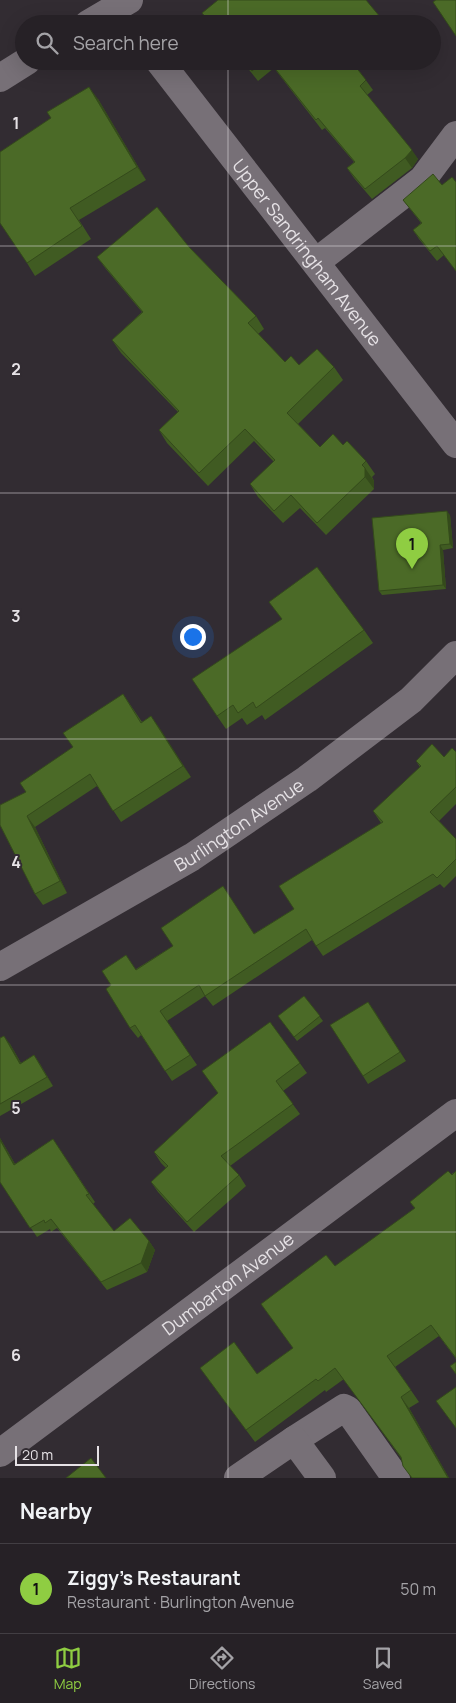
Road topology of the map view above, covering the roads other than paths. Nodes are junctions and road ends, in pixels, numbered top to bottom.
1 (126, 6) edge
2 (107, 15) edge
3 (15, 69) edge
4 (167, 70) edge
5 (0, 78) edge
6 (456, 135) edge
7 (316, 262) junction
8 (456, 444) edge
9 (456, 655) edge
10 (0, 967) edge
11 (456, 1113) edge
12 (294, 1440) junction
13 (0, 1453) edge
14 (238, 1478) edge
15 (322, 1478) edge
16 (396, 1478) edge

1 - 2 street
3 - 5 street
4 - 7 street, Upper Sandringham Avenue
6 - 7 street
7 - 8 street, Upper Sandringham Avenue
9 - 10 street, Burlington Avenue
11 - 13 street, Dumbarton Avenue
12 - 14 street
12 - 15 street
12 - 16 street

